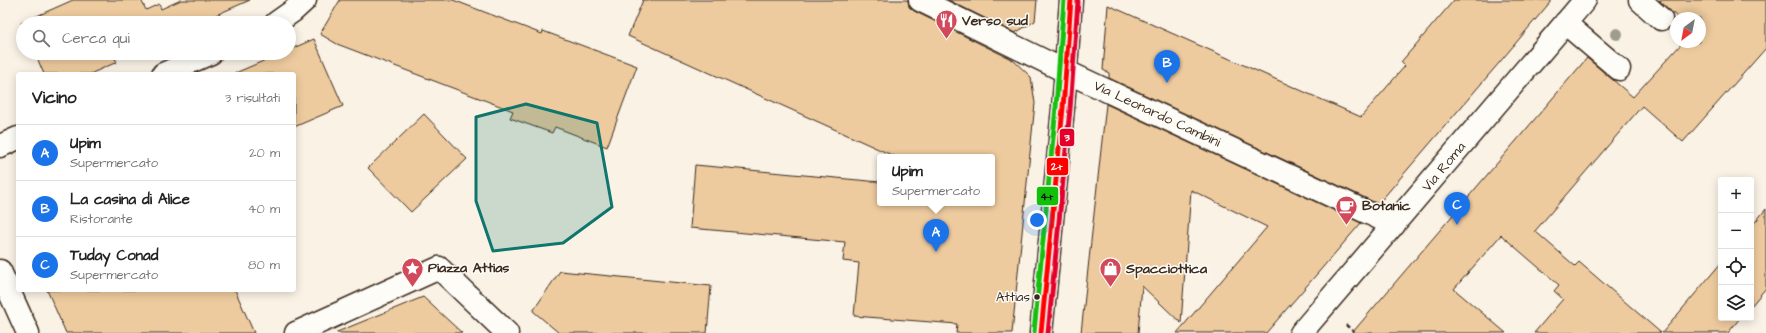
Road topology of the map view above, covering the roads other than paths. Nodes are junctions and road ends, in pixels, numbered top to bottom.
1 (304, 0) edge
2 (920, 0) edge
3 (1071, 0) edge
4 (1585, 0) edge
5 (1640, 0) edge
6 (286, 16) edge
7 (1661, 19) dead end
8 (1565, 24) junction
9 (195, 60) edge
10 (1619, 70) dead end
11 (168, 72) edge
12 (1067, 72) junction
13 (16, 139) edge
14 (0, 146) edge
15 (1394, 225) junction
16 (0, 271) edge
17 (28, 333) edge
18 (296, 333) edge
19 (507, 333) edge
20 (1041, 333) edge
21 (1301, 333) edge

1 - 6 street
2 - 12 street, Via Leonardo Cambini
3 - 12 street
4 - 8 street, Via Roma
5 - 7 street
8 - 10 street
8 - 15 street, Via Roma
9 - 11 street
12 - 15 street, Via Leonardo Cambini
12 - 20 street
13 - 14 street
15 - 21 street, Via Roma
16 - 17 street
18 - 19 street

